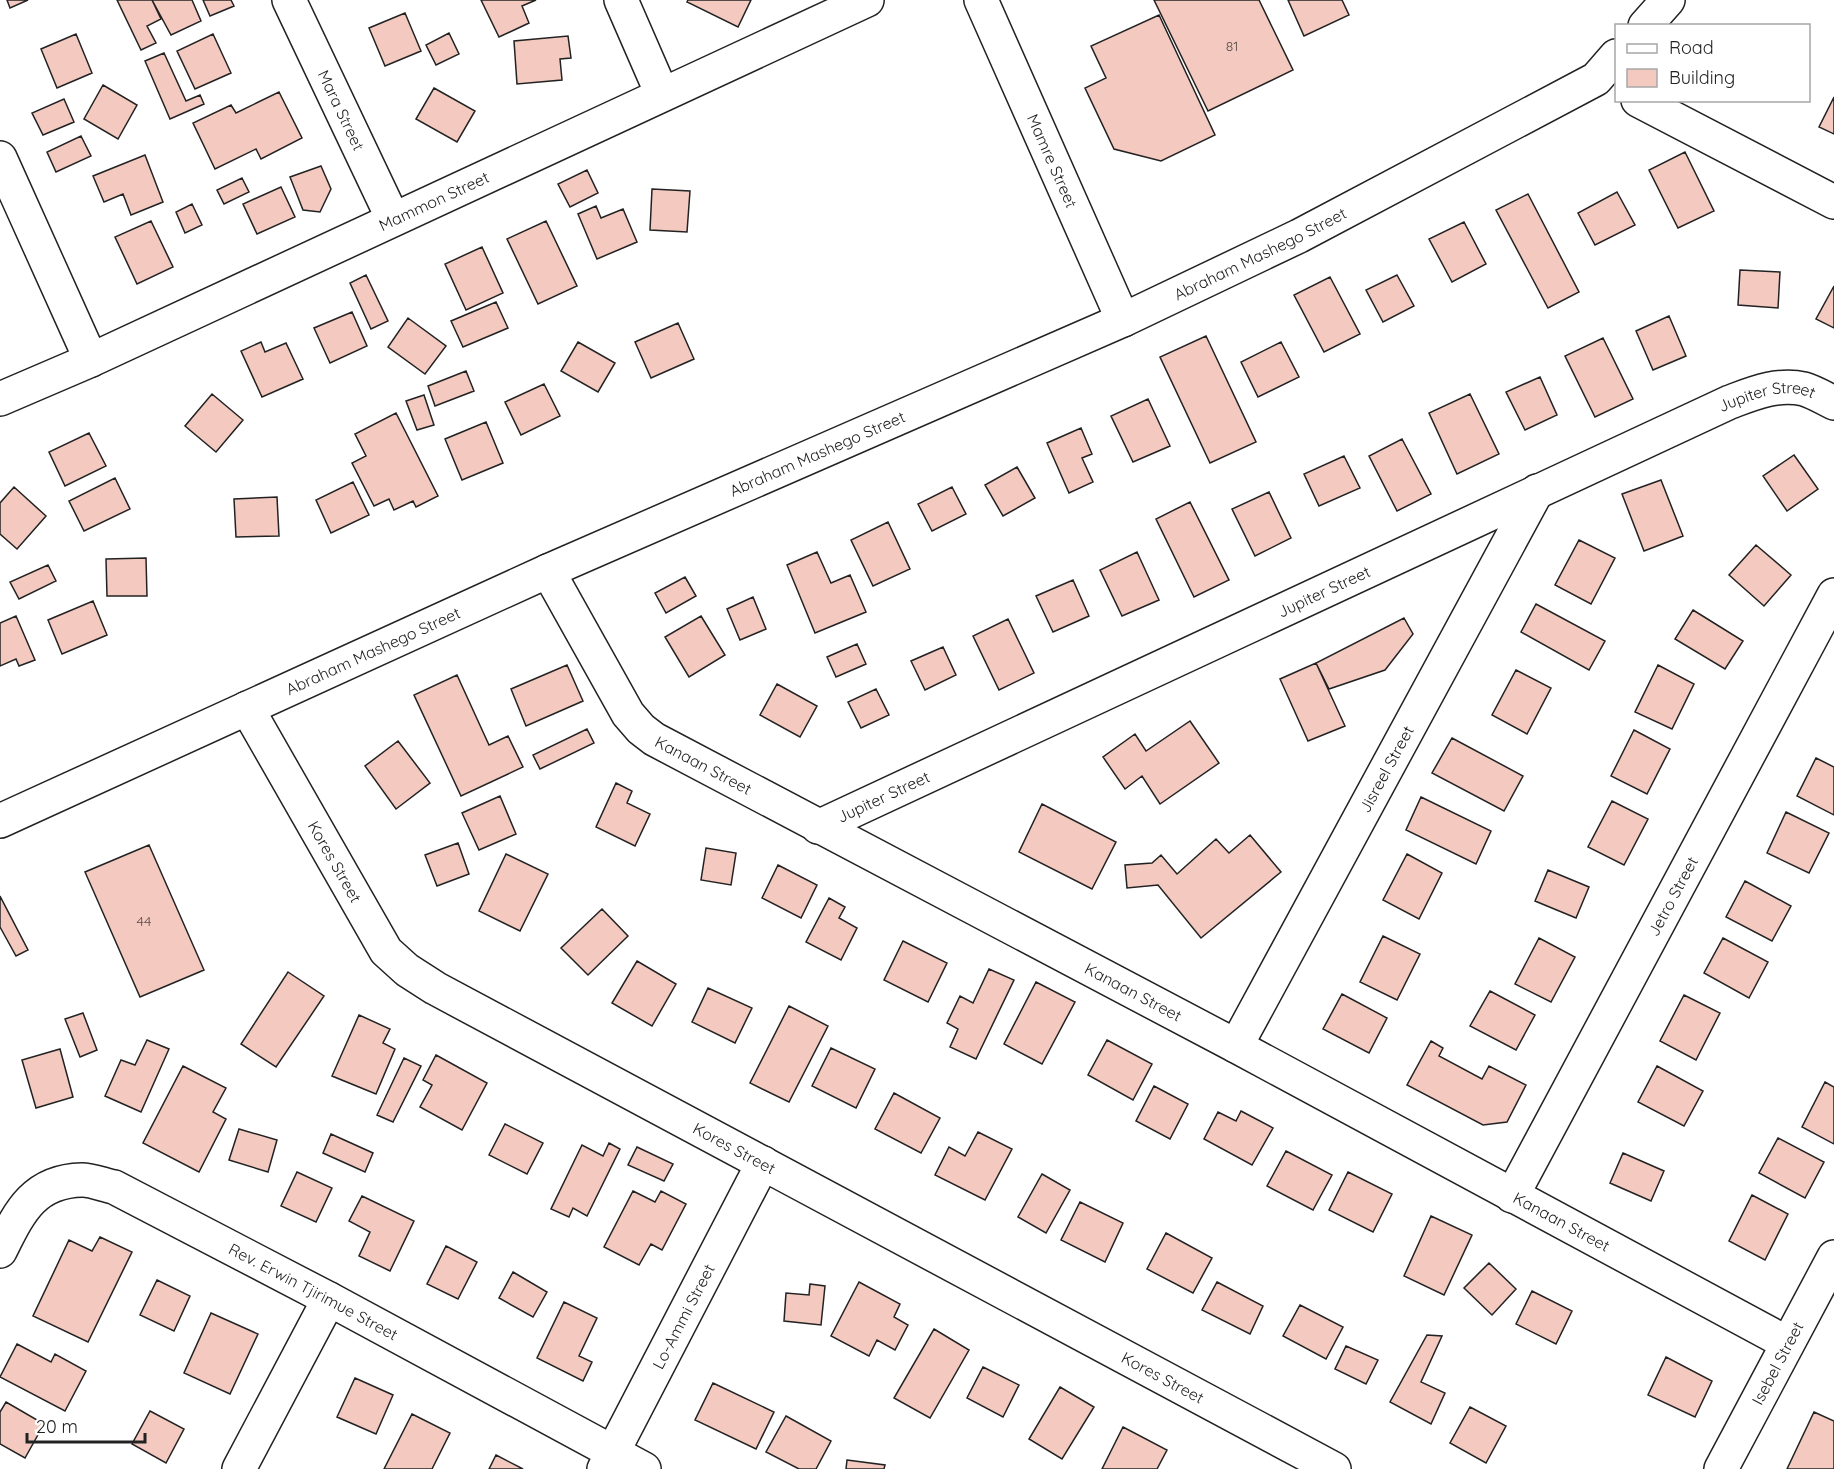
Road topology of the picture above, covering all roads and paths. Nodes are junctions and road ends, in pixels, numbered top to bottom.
1 (289, 0) edge
2 (621, 0) edge
3 (867, 0) edge
4 (981, 0) edge
5 (1668, 0) edge
6 (1647, 24) edge
7 (1610, 75) edge
8 (662, 94) junction
9 (1642, 102) edge
10 (0, 158) edge
11 (1834, 202) edge
12 (393, 219) junction
13 (1123, 320) junction
14 (91, 360) junction
15 (0, 399) edge
16 (1834, 403) edge
17 (1537, 491) junction
18 (548, 571) junction
19 (1834, 595) edge
20 (247, 708) junction
21 (0, 821) edge
22 (818, 827) junction
23 (1236, 1046) junction
24 (763, 1163) junction
25 (1512, 1196) junction
26 (0, 1251) edge
27 (1834, 1257) edge
28 (329, 1299) junction
29 (1787, 1343) junction
30 (608, 1460) edge
31 (238, 1469) edge
32 (644, 1469) edge
33 (1334, 1469) edge
34 (1721, 1469) edge

1 - 12 street, Mara Street
2 - 8 street
3 - 8 street, Mammon Street
4 - 13 street, Mamre Street
5 - 6 street
7 - 13 street, Abraham Mashego Street
8 - 12 street, Mammon Street
9 - 11 street
10 - 14 street
12 - 14 street, Mammon Street
13 - 18 street, Abraham Mashego Street
14 - 15 street, Mammon Street
16 - 17 street, Jupiter Street
17 - 22 street, Jupiter Street
17 - 23 street, Jisreel Street
18 - 20 street, Abraham Mashego Street
18 - 22 street, Kanaan Street
19 - 25 street, Jetro Street
20 - 21 street, Abraham Mashego Street
20 - 24 street, Kores Street
22 - 23 street, Kanaan Street
23 - 25 street, Kanaan Street
24 - 30 street, Lo-Ammi Street
24 - 33 street, Kores Street
25 - 29 street, Kanaan Street
26 - 28 street, Rev. Erwin Tjirimue Street
27 - 29 street, Isebel Street
28 - 30 street, Rev. Erwin Tjirimue Street
28 - 31 street
29 - 34 street, Isebel Street
30 - 32 street, Rev. Erwin Tjirimue Street

